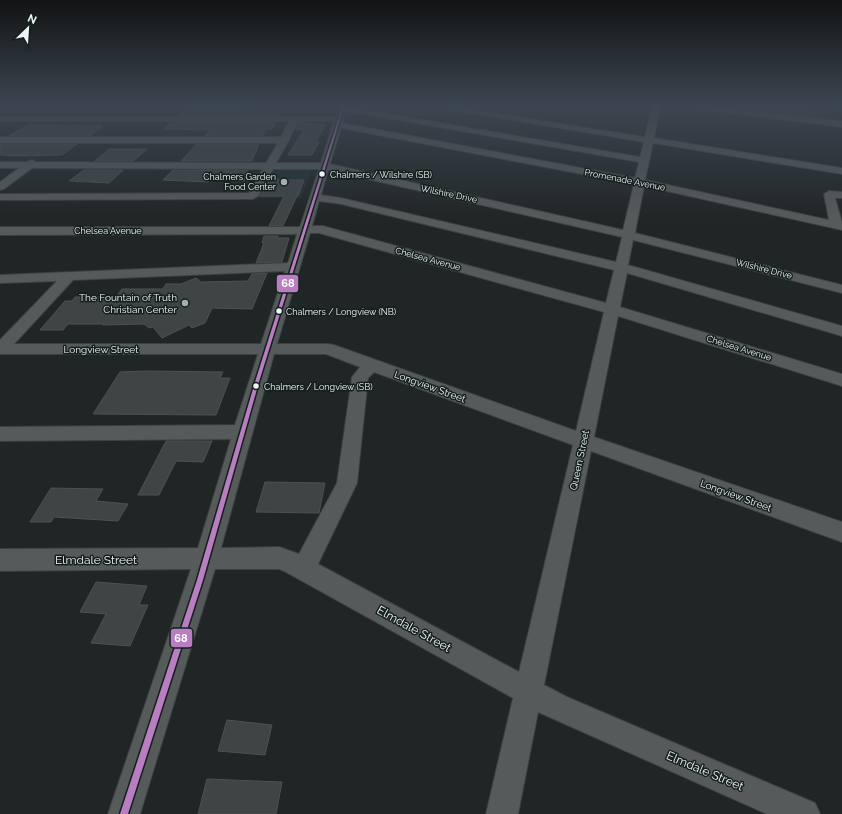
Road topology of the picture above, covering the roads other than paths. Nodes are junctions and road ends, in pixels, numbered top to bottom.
1 (57, 145) edge
2 (281, 145) edge
3 (331, 145) edge
4 (474, 145) edge
5 (556, 145) edge
6 (647, 145) edge
7 (706, 145) edge
8 (52, 148) dead end
9 (744, 151) junction
10 (41, 157) dead end
11 (644, 160) junction
12 (842, 163) edge
13 (0, 165) edge
14 (30, 165) junction
15 (270, 165) junction
16 (324, 166) junction
17 (842, 170) edge
18 (639, 182) junction
19 (0, 187) edge
20 (842, 195) edge
21 (0, 197) edge
22 (314, 197) junction
23 (839, 226) edge
24 (305, 229) junction
25 (0, 231) edge
26 (627, 234) junction
27 (293, 267) junction
28 (620, 267) junction
29 (68, 277) junction
30 (0, 279) edge
31 (842, 289) edge
32 (611, 309) junction
33 (842, 331) edge
34 (0, 349) edge
35 (268, 349) junction
36 (371, 364) junction
37 (842, 380) edge
38 (243, 432) junction
39 (0, 434) edge
40 (583, 441) junction
41 (842, 532) edge
42 (0, 560) edge
43 (206, 560) junction
44 (304, 569) junction
45 (528, 692) junction
46 (124, 814) edge
47 (502, 814) edge
48 (804, 814) edge

1 - 8 street
2 - 15 street
3 - 16 street
4 - 18 street, Promenade Avenue
5 - 11 street
6 - 11 street, Queen Street
7 - 9 street
9 - 12 street
9 - 17 street
10 - 14 street
11 - 18 street, Queen Street
13 - 14 street, Wilshire Drive
14 - 15 street, Wilshire Drive
14 - 19 street
15 - 16 street, Wilshire Drive
15 - 21 street
16 - 22 street
16 - 26 street, Wilshire Drive
18 - 23 street, Promenade Avenue
18 - 26 street, Queen Street
20 - 23 street
22 - 24 street
22 - 28 street
24 - 25 street, Chelsea Avenue
24 - 27 street
24 - 32 street, Chelsea Avenue
26 - 28 street, Queen Street
26 - 31 street, Wilshire Drive
27 - 29 street
27 - 35 street
28 - 32 street, Queen Street
28 - 33 street
29 - 30 street
29 - 34 street
32 - 37 street, Chelsea Avenue
32 - 40 street, Queen Street
34 - 35 street, Longview Street
35 - 36 street, Longview Street
35 - 38 street
36 - 40 street, Longview Street
36 - 44 street
38 - 39 street
38 - 43 street
40 - 41 street, Longview Street
40 - 45 street, Queen Street
42 - 43 street, Elmdale Street
43 - 44 street, Elmdale Street
43 - 46 street
44 - 45 street, Elmdale Street
45 - 47 street, Queen Street
45 - 48 street, Elmdale Street

